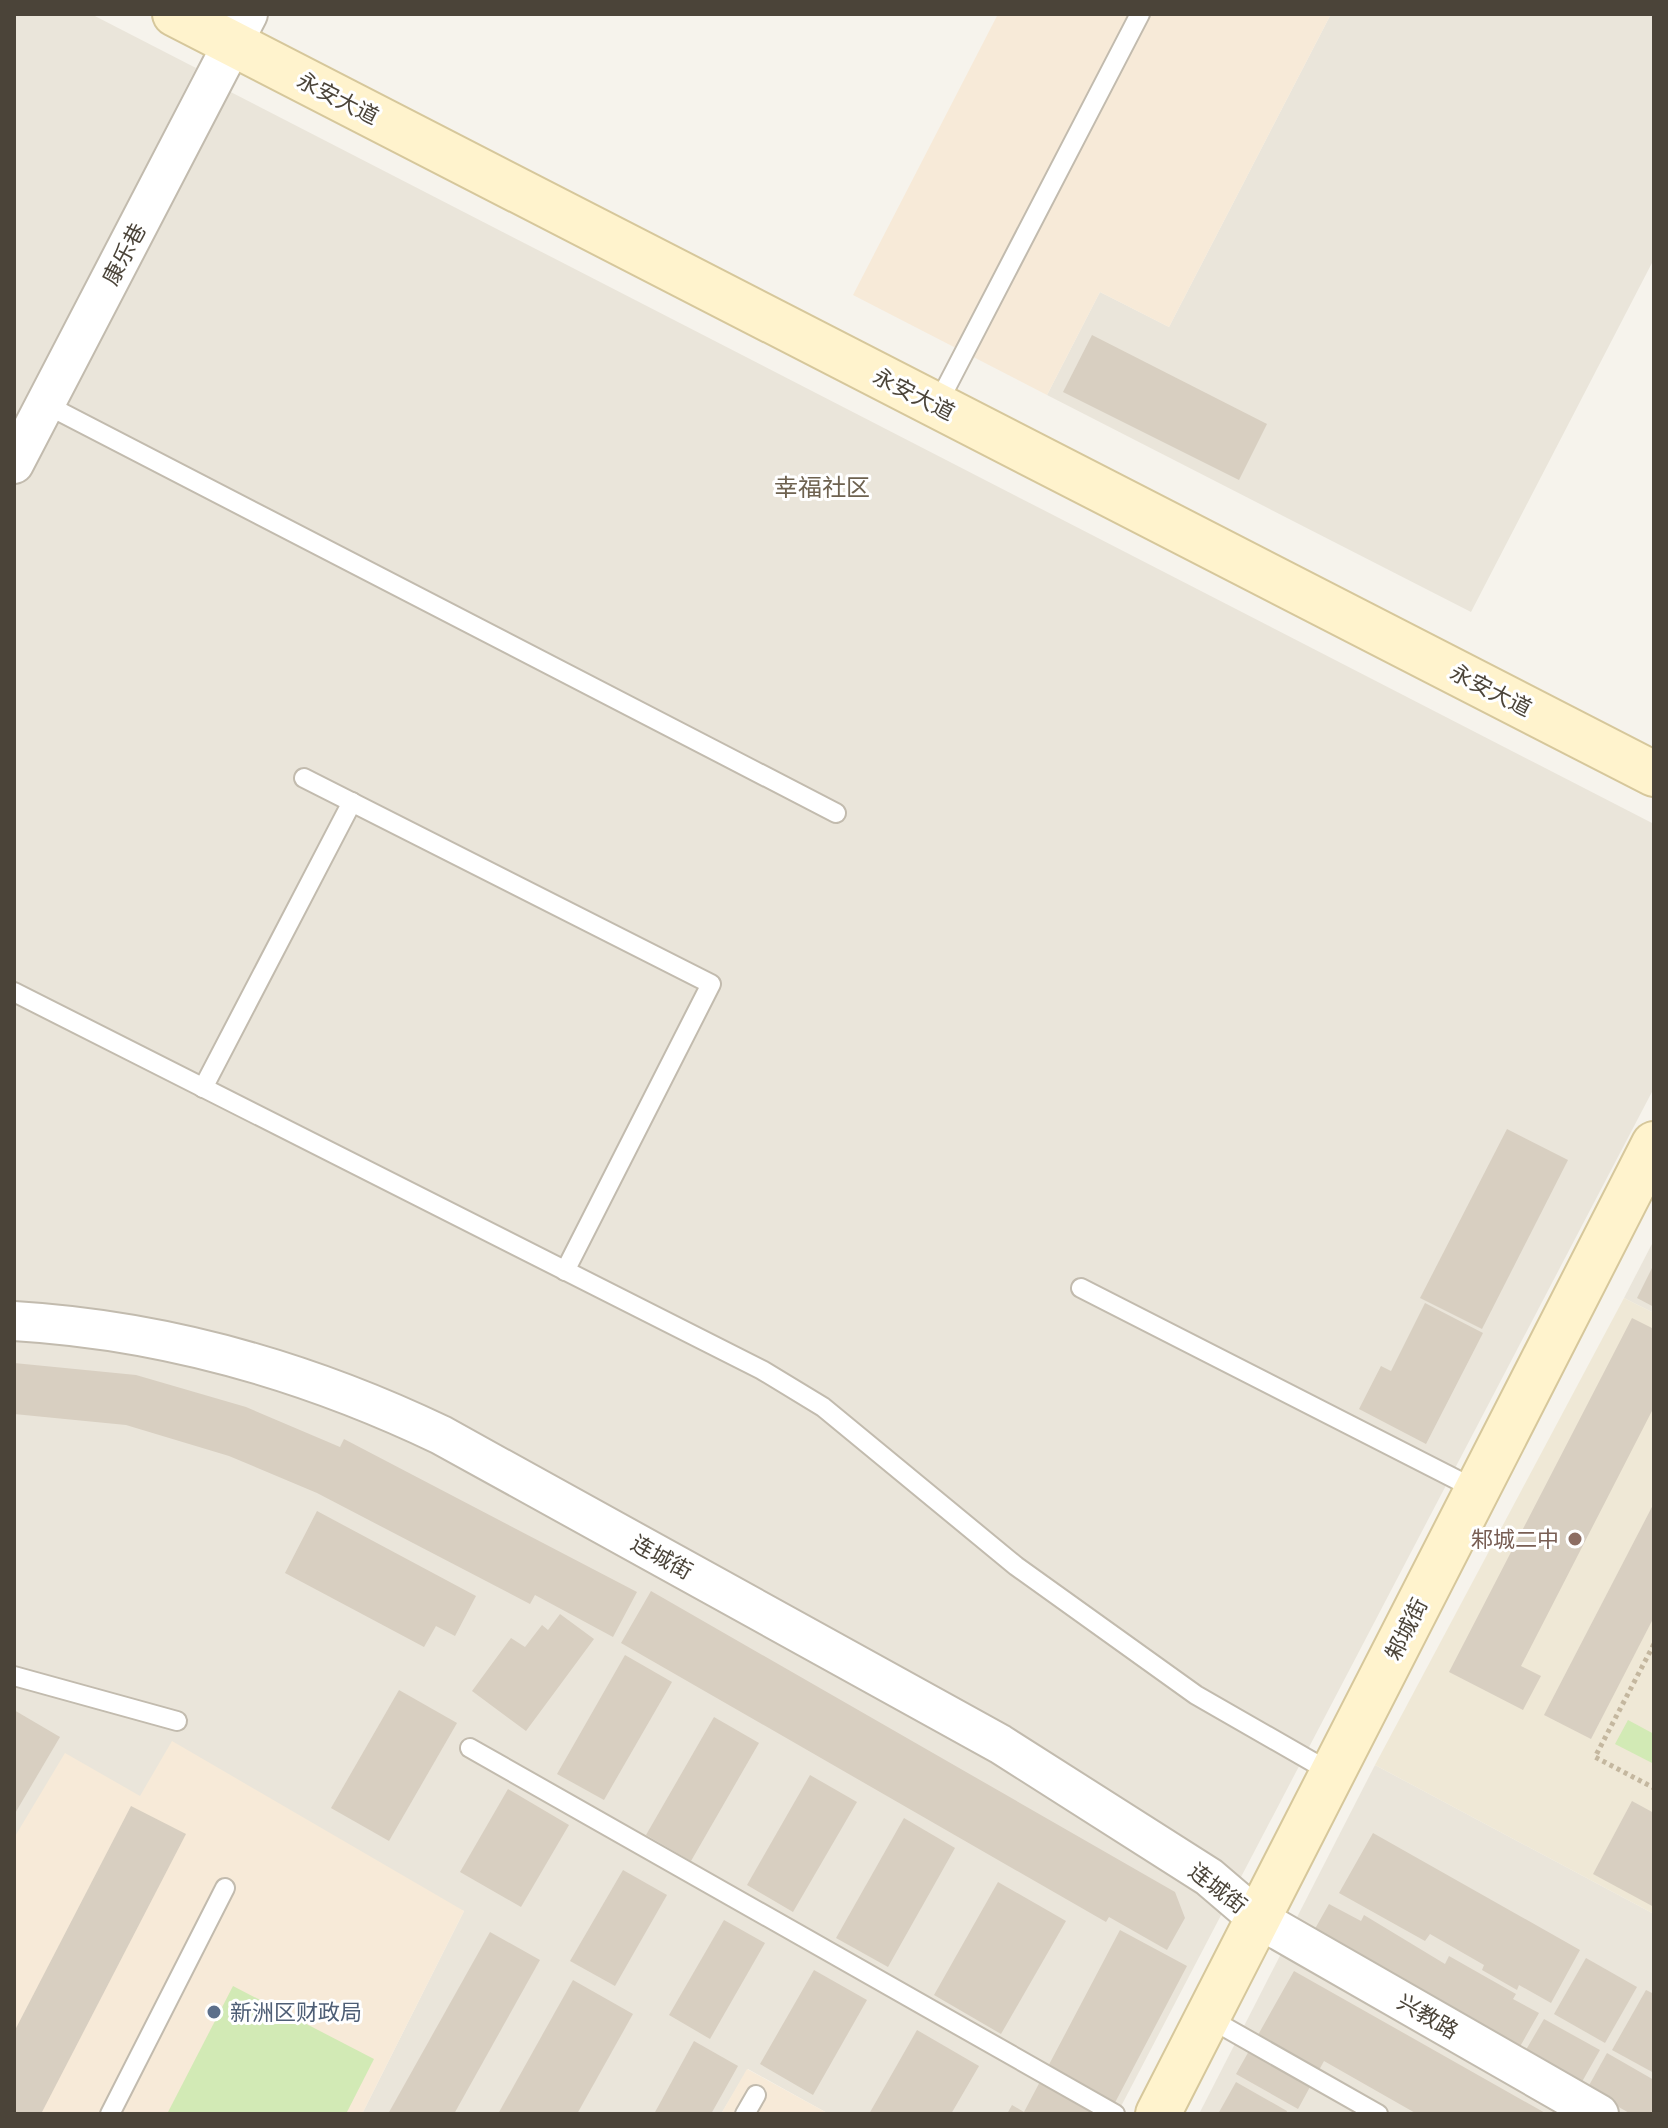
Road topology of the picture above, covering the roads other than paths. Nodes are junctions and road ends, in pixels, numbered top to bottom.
1 (175, 14) edge
2 (1140, 14) edge
3 (241, 29) edge
4 (45, 404) junction
5 (937, 405) junction
6 (14, 464) edge
7 (1654, 774) edge
8 (304, 778) dead end
9 (352, 802) junction
10 (836, 813) dead end
11 (14, 992) edge
12 (203, 1088) junction
13 (1650, 1164) edge
14 (565, 1271) junction
15 (1081, 1288) dead end
16 (14, 1321) edge
17 (1477, 1490) junction
18 (14, 1676) edge
19 (177, 1721) dead end
20 (470, 1748) dead end
21 (1332, 1773) junction
22 (225, 1888) dead end
23 (1257, 1918) junction
24 (1207, 2017) junction
25 (756, 2095) dead end
26 (110, 2114) edge
27 (745, 2114) edge
28 (1115, 2114) edge
29 (1158, 2114) edge
30 (1378, 2114) edge
31 (1599, 2114) edge

1 - 3 street, 永安大道
2 - 5 lane
3 - 4 street, 康乐巷
3 - 5 street, 永安大道
4 - 6 street, 康乐巷
4 - 10 lane
5 - 7 street, 永安大道
8 - 9 lane
9 - 12 lane
9 - 14 lane
11 - 12 lane
12 - 14 lane
13 - 17 street, 邾城街
14 - 21 lane
15 - 17 lane
16 - 23 street, 连城街
17 - 21 street, 邾城街
18 - 19 lane
20 - 28 lane
21 - 23 street, 邾城街
22 - 26 lane
23 - 24 street, 邾城街
23 - 31 street, 兴教路
24 - 29 street, 邾城街
24 - 30 lane
25 - 27 lane

